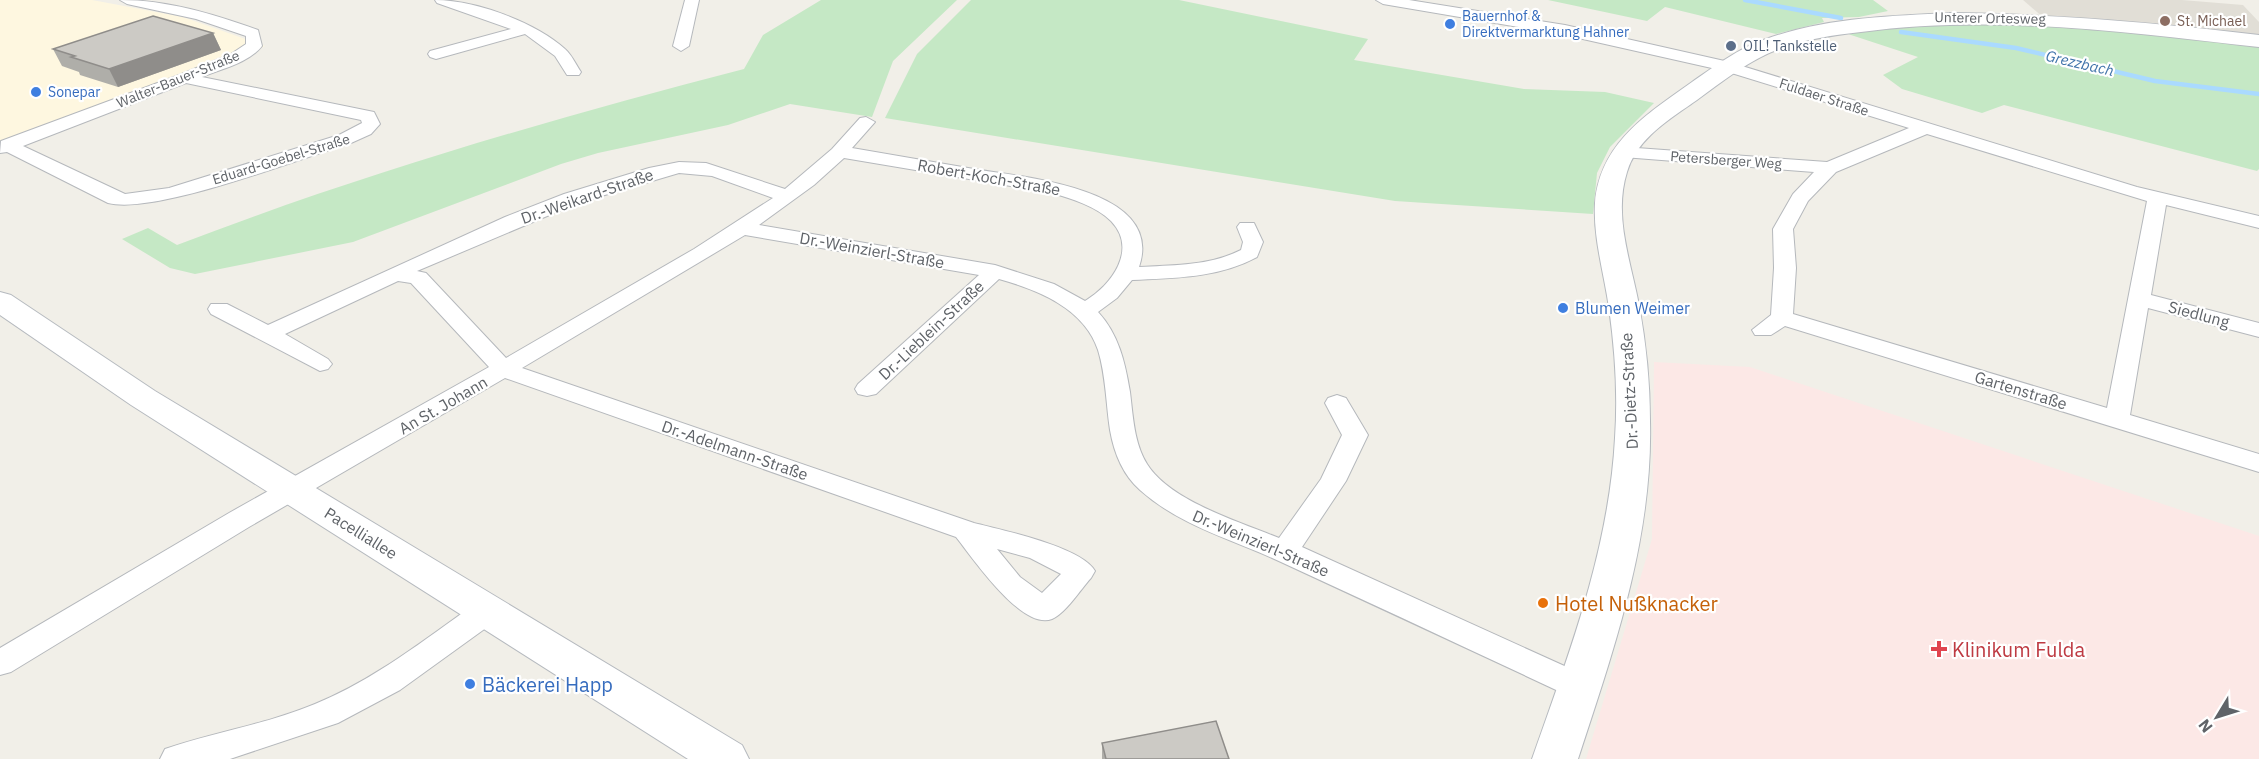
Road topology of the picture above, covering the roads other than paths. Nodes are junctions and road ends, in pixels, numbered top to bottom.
1 (127, 0) edge
2 (442, 0) edge
3 (692, 0) edge
4 (1383, 0) edge
5 (1893, 1) edge
6 (1918, 17) junction
7 (527, 29) junction
8 (2259, 41) edge
9 (681, 46) dead end
10 (436, 54) dead end
11 (1729, 67) junction
12 (573, 72) dead end
13 (185, 78) junction
14 (866, 122) dead end
15 (1923, 129) junction
16 (4, 146) edge
17 (842, 152) junction
18 (1623, 152) junction
19 (1829, 168) junction
20 (786, 196) junction
21 (2157, 199) junction
22 (2259, 222) edge
23 (1247, 227) dead end
24 (739, 228) junction
25 (994, 271) junction
26 (395, 274) junction
27 (1127, 274) junction
28 (2139, 299) junction
29 (0, 301) edge
30 (219, 309) dead end
31 (1084, 311) junction
32 (2259, 330) edge
33 (268, 334) junction
34 (320, 364) dead end
35 (504, 370) junction
36 (867, 389) dead end
37 (1337, 403) dead end
38 (2117, 420) junction
39 (2259, 463) edge
40 (292, 491) junction
41 (966, 530) dead end
42 (1284, 551) junction
43 (486, 612) junction
44 (0, 663) edge
45 (1580, 687) junction
46 (177, 759) edge
47 (726, 759) edge
48 (1556, 759) edge

1 - 13 street, Walter-Bauer-Straße
2 - 7 street
3 - 9 street
4 - 11 street, Fuldaer Straße
5 - 6 main road
6 - 8 main road, Unterer Ortesweg
6 - 11 main road, Unterer Ortesweg
7 - 10 street
7 - 12 street
11 - 15 street, Fuldaer Straße
11 - 18 main road, Dr.-Dietz-Straße
13 - 16 street, Walter-Bauer-Straße
13 - 16 street, Eduard-Goebel-Straße
14 - 17 street, An St. Johann
15 - 19 street
15 - 21 street, Fuldaer Straße
17 - 20 street, An St. Johann
17 - 27 street, Robert-Koch-Straße
18 - 19 street, Petersberger Weg
18 - 45 main road, Dr.-Dietz-Straße
19 - 38 street, Gartenstraße
20 - 24 street, An St. Johann
20 - 26 street, Dr.-Weikard-Straße
21 - 22 street, Fuldaer Straße
21 - 28 street
23 - 27 street
24 - 25 street, Dr.-Weinzierl-Straße
24 - 35 street, An St. Johann
25 - 31 street, Dr.-Weinzierl-Straße
25 - 36 street, Dr.-Lieblein-Straße
26 - 33 street, Dr.-Weikard-Straße
26 - 35 street
27 - 31 street
28 - 32 street, Siedlung
28 - 38 street
29 - 40 main road, Pacelliallee
30 - 33 street
31 - 42 street, Dr.-Weinzierl-Straße
33 - 34 street
35 - 40 street, An St. Johann
35 - 41 street, Dr.-Adelmann-Straße
37 - 42 street
38 - 39 street, Gartenstraße
40 - 43 main road, Pacelliallee
40 - 44 street, An St. Johann
42 - 45 street, Dr.-Weinzierl-Straße
43 - 46 street
43 - 47 main road, Pacelliallee
45 - 48 main road, Dr.-Dietz-Straße

